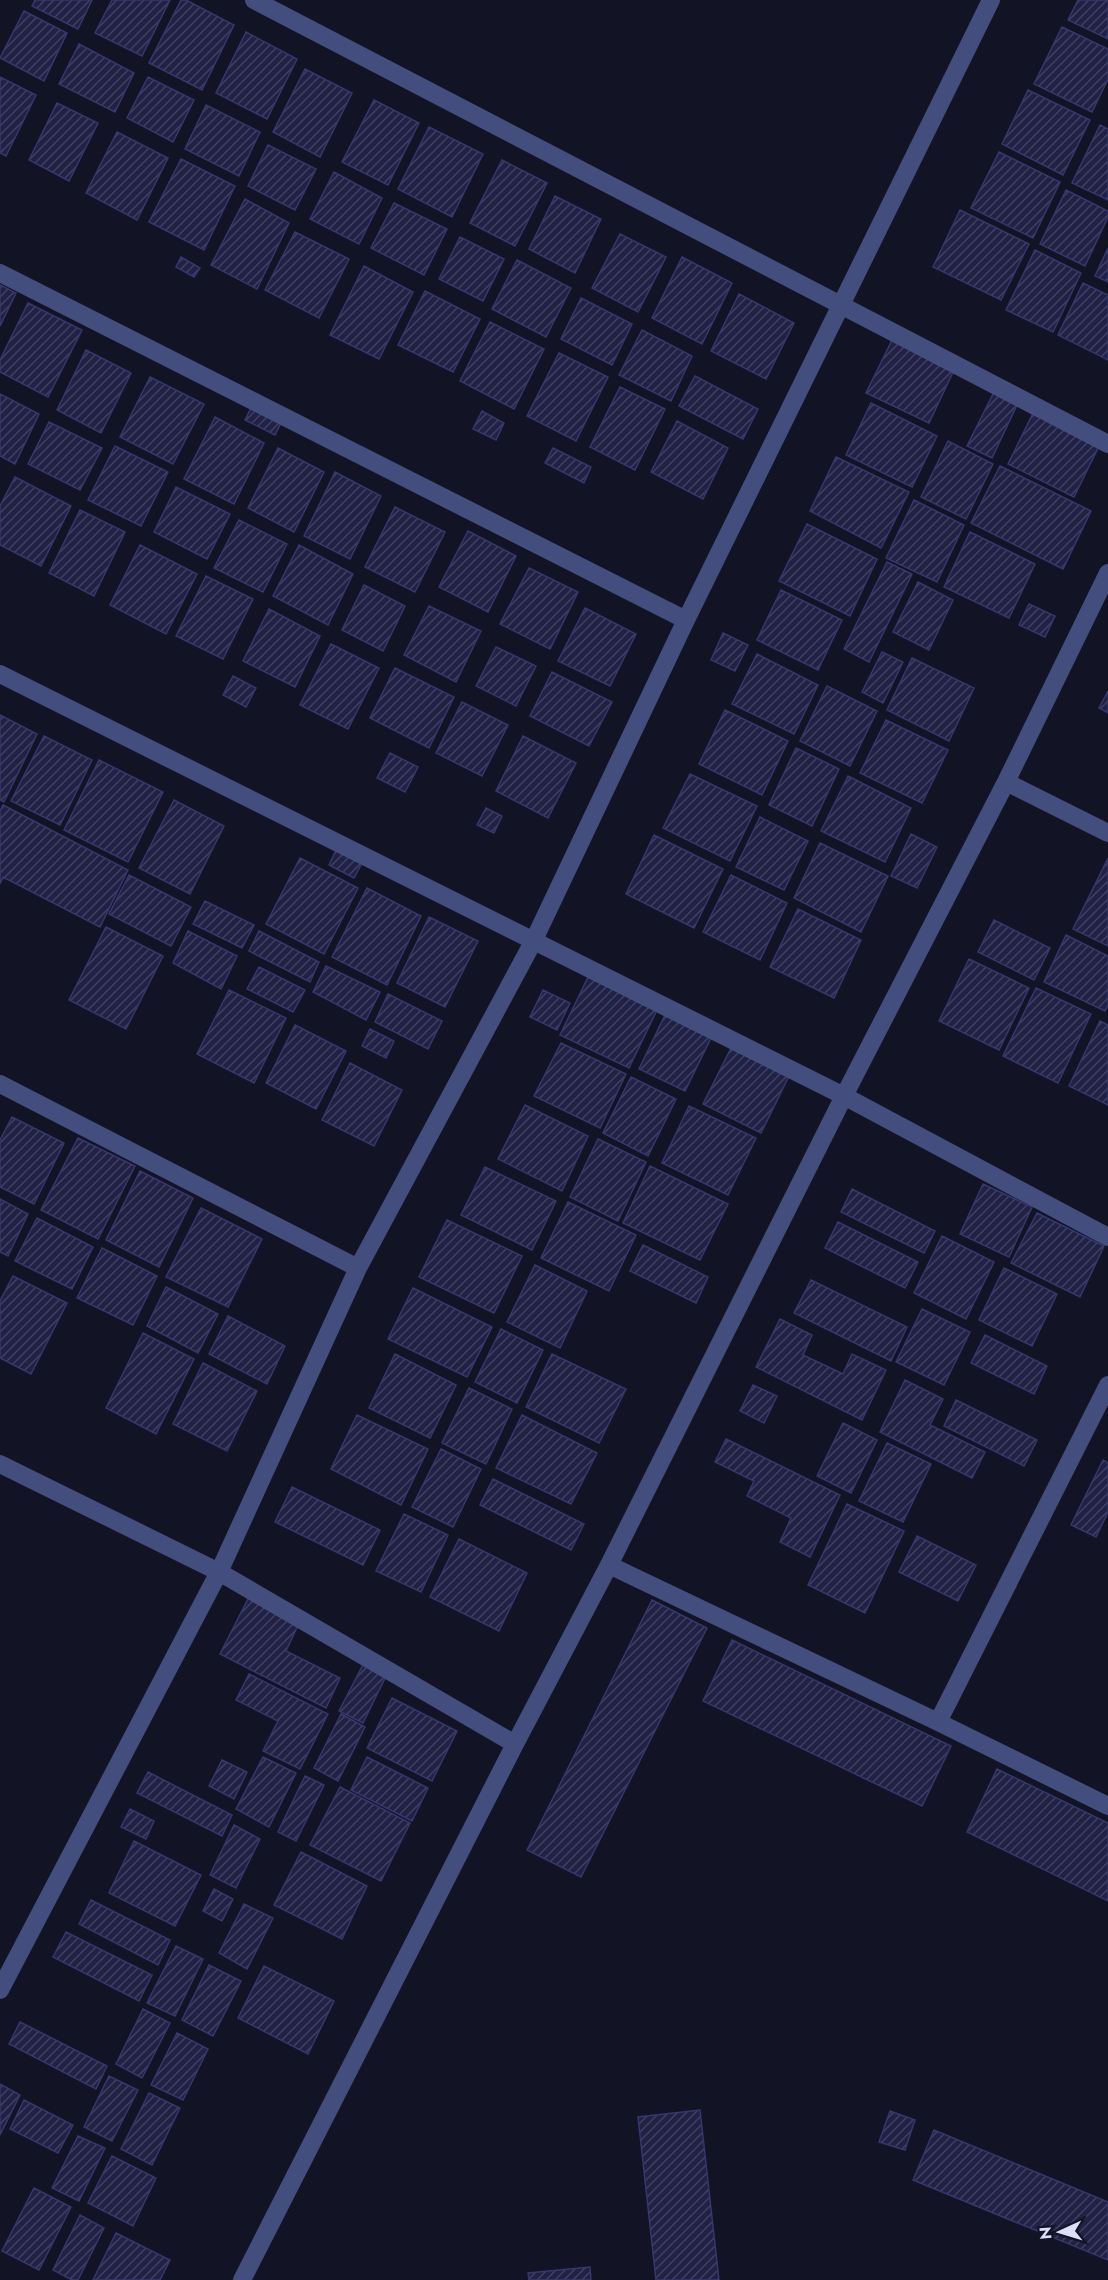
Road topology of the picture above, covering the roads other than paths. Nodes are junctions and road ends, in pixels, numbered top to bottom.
1 (254, 0) edge
2 (991, 0) edge
3 (287, 7) edge
4 (0, 273) edge
5 (840, 306) junction
6 (1108, 444) edge
7 (1108, 573) edge
8 (686, 620) junction
9 (0, 674) edge
10 (1006, 782) junction
11 (1108, 833) edge
12 (533, 942) junction
13 (0, 1084) edge
14 (844, 1096) junction
15 (1108, 1237) edge
16 (358, 1268) junction
17 (1108, 1385) edge
18 (0, 1464) edge
19 (609, 1564) junction
20 (219, 1572) junction
21 (938, 1722) junction
22 (514, 1744) junction
23 (1108, 1806) edge
24 (0, 1989) edge
25 (242, 2280) edge

1 - 3 street
2 - 5 street
3 - 5 street
4 - 8 street
5 - 6 street
5 - 8 street
7 - 10 street
8 - 12 street
9 - 12 street
10 - 11 street
10 - 14 street
12 - 14 street
12 - 16 street
13 - 16 street
14 - 15 street
14 - 19 street
16 - 20 street
17 - 21 street
18 - 20 street
19 - 21 street
19 - 22 street
20 - 22 street
20 - 24 street
21 - 23 street
22 - 25 street

